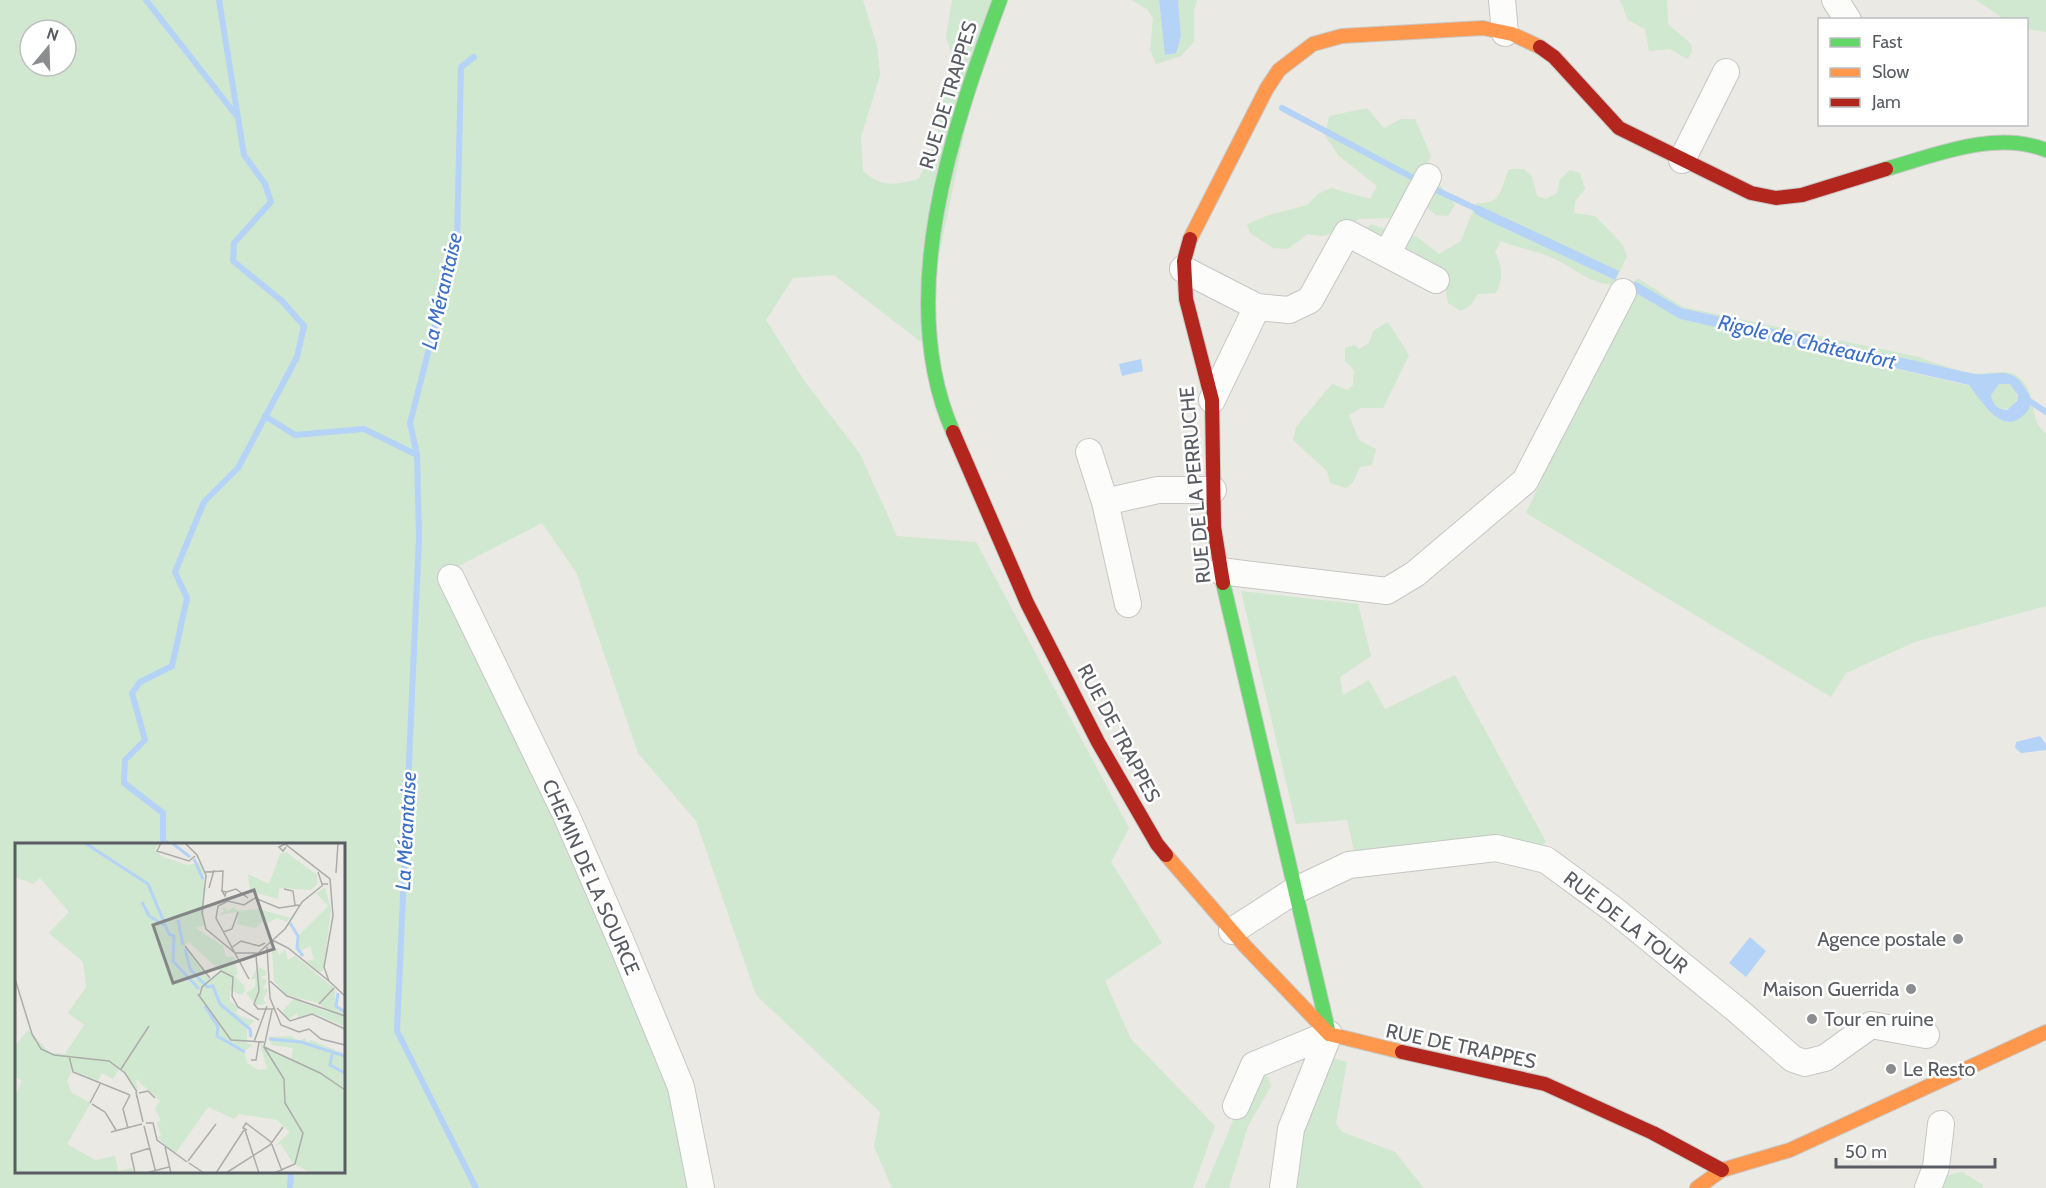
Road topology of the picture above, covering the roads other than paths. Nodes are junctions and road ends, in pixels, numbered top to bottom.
1 (1000, 0) edge
2 (1502, 0) edge
3 (1835, 0) edge
4 (1847, 18) edge
5 (1505, 33) junction
6 (1726, 72) dead end
7 (2046, 150) edge
8 (1682, 160) junction
9 (1428, 177) dead end
10 (1387, 254) junction
11 (1182, 269) junction
12 (1436, 280) dead end
13 (1623, 292) dead end
14 (1257, 307) junction
15 (1212, 400) junction
16 (1089, 452) dead end
17 (1213, 490) junction
18 (1105, 502) junction
19 (1220, 571) junction
20 (451, 578) dead end
21 (1128, 604) dead end
22 (1294, 891) junction
23 (1232, 931) junction
24 (2046, 1032) edge
25 (1329, 1034) junction
26 (1926, 1035) dead end
27 (1236, 1106) dead end
28 (1941, 1124) dead end
29 (1722, 1170) junction
30 (700, 1188) edge
31 (1283, 1188) edge
32 (1697, 1188) edge
33 (1928, 1188) edge

1 - 23 street, RUE DE TRAPPES
2 - 5 street
3 - 4 street
5 - 8 street, RUE DE LA PERRUCHE
5 - 11 street, RUE DE LA PERRUCHE
6 - 8 street
7 - 8 street, RUE DE LA PERRUCHE
9 - 10 street
10 - 12 street
10 - 14 street
11 - 14 street
11 - 15 street, RUE DE LA PERRUCHE
13 - 19 street
14 - 15 street
15 - 17 street, RUE DE LA PERRUCHE
16 - 18 street
17 - 18 street
17 - 19 street, RUE DE LA PERRUCHE
18 - 21 street
19 - 22 street, RUE DE LA PERRUCHE
20 - 30 street, CHEMIN DE LA SOURCE
22 - 23 street, RUE DE LA TOUR
22 - 25 street
22 - 26 street, RUE DE LA TOUR
23 - 25 street, RUE DE TRAPPES
24 - 29 street
25 - 27 street
25 - 29 street, RUE DE TRAPPES
25 - 31 street
28 - 33 street
29 - 32 street

